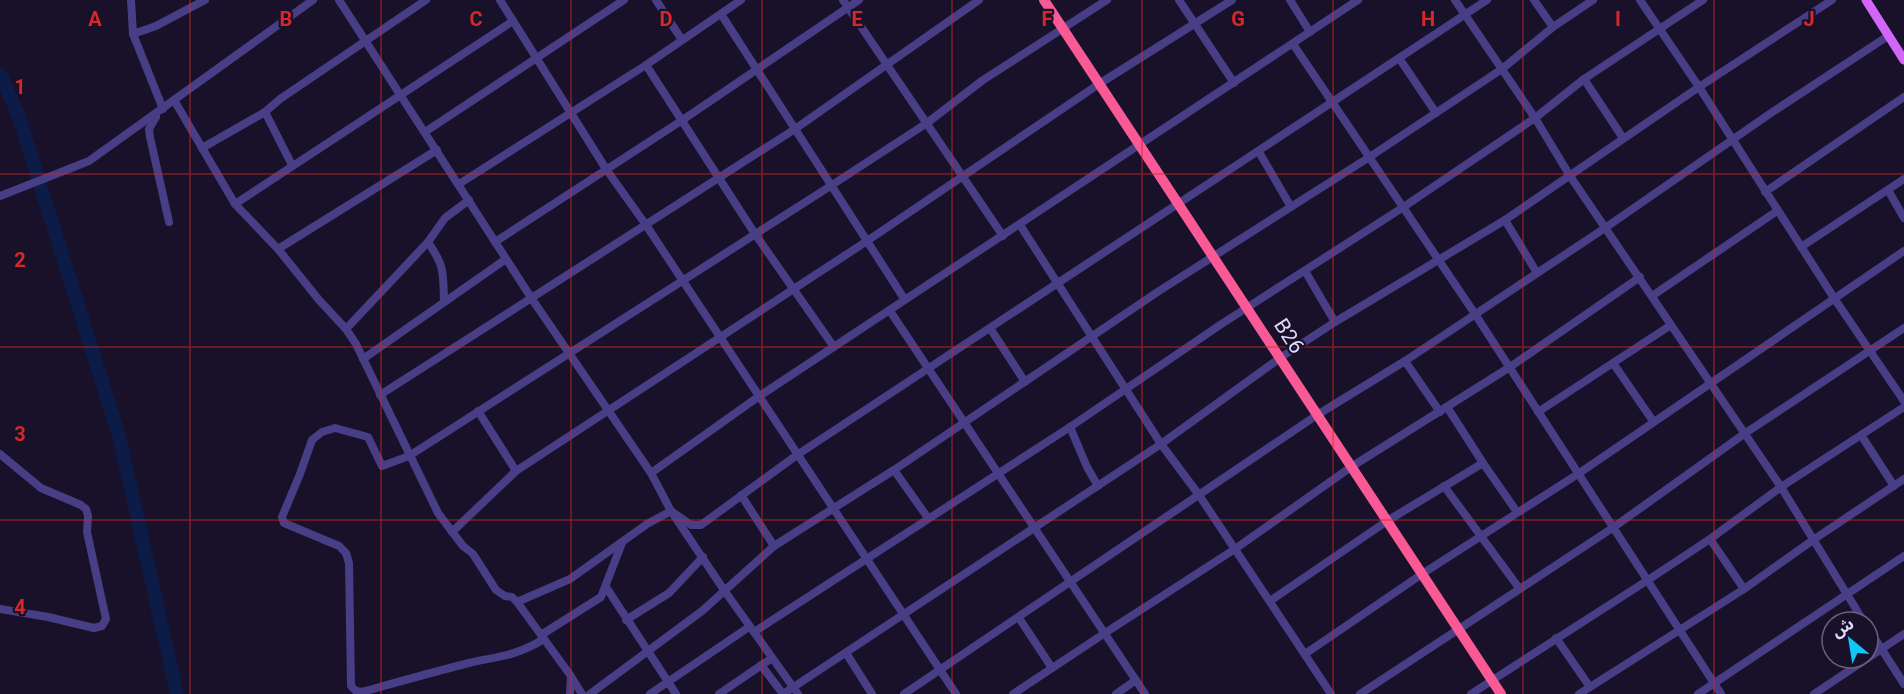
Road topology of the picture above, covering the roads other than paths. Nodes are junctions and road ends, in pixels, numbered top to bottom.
1 (131, 0) edge
2 (205, 0) edge
3 (313, 0) edge
4 (339, 0) edge
5 (426, 0) edge
6 (624, 0) edge
7 (656, 0) edge
8 (741, 0) edge
9 (859, 0) edge
10 (979, 0) edge
11 (1044, 0) edge
12 (1107, 0) edge
13 (1179, 0) edge
14 (1232, 0) edge
15 (1290, 0) edge
16 (1358, 0) edge
17 (1455, 0) edge
18 (1487, 0) edge
19 (1534, 0) edge
20 (1593, 0) edge
21 (1640, 0) edge
22 (1703, 0) edge
23 (1832, 0) edge
24 (1867, 0) edge
25 (504, 1) edge
26 (846, 4) edge
27 (721, 14) junction
28 (1465, 15) junction
29 (513, 21) junction
30 (1195, 24) junction
31 (1553, 27) junction
32 (1659, 28) junction
33 (1063, 29) junction
34 (1310, 32) junction
35 (134, 34) junction
36 (1888, 36) junction
37 (682, 40) junction
38 (366, 41) junction
39 (1293, 44) junction
40 (1903, 57) edge
41 (536, 58) junction
42 (1399, 58) junction
43 (646, 65) junction
44 (887, 65) junction
45 (1502, 69) junction
46 (756, 70) junction
47 (1584, 79) junction
48 (1234, 83) junction
49 (1099, 84) junction
50 (1699, 87) junction
51 (401, 96) junction
52 (1904, 97) edge
53 (174, 100) junction
54 (1331, 103) junction
55 (160, 111) junction
56 (265, 112) junction
57 (571, 112) junction
58 (1436, 113) junction
59 (1535, 118) junction
60 (681, 122) junction
61 (927, 123) junction
62 (795, 129) junction
63 (425, 132) junction
64 (1623, 138) junction
65 (1733, 141) junction
66 (1138, 144) junction
67 (201, 148) junction
68 (437, 150) junction
69 (1259, 152) junction
70 (1368, 158) junction
71 (292, 165) junction
72 (606, 169) junction
73 (1570, 176) junction
74 (962, 177) junction
75 (718, 178) junction
76 (1904, 179) edge
77 (459, 184) junction
78 (832, 185) junction
79 (1888, 190) junction
80 (1765, 192) junction
81 (0, 196) edge
82 (469, 200) junction
83 (235, 204) junction
84 (1179, 205) junction
85 (1291, 207) junction
86 (1402, 208) junction
87 (1777, 211) junction
88 (1904, 218) edge
89 (1504, 220) junction
90 (169, 222) dead end
91 (646, 225) junction
92 (1020, 225) junction
93 (1605, 228) junction
94 (755, 234) junction
95 (1003, 236) junction
96 (867, 241) junction
97 (428, 242) junction
98 (495, 242) junction
99 (1801, 247) junction
100 (278, 249) junction
101 (1904, 251) edge
102 (1213, 257) junction
103 (506, 259) junction
104 (1438, 262) junction
105 (1305, 271) junction
106 (1537, 273) junction
107 (1640, 277) junction
108 (682, 281) junction
109 (1058, 284) junction
110 (794, 289) junction
111 (1652, 296) junction
112 (532, 298) junction
113 (1834, 298) junction
114 (905, 300) junction
115 (444, 302) junction
116 (1247, 307) junction
117 (890, 310) junction
118 (1475, 314) junction
119 (1335, 322) junction
120 (1671, 325) junction
121 (990, 328) junction
122 (1904, 328) edge
123 (346, 329) junction
124 (1092, 336) junction
125 (719, 337) junction
126 (834, 347) junction
127 (569, 352) junction
128 (1870, 352) junction
129 (1280, 358) junction
130 (363, 359) junction
131 (1405, 361) junction
132 (1613, 363) junction
133 (929, 368) junction
134 (1509, 368) junction
135 (1025, 382) junction
136 (1709, 383) junction
137 (1125, 388) junction
138 (380, 395) junction
139 (758, 397) junction
140 (1904, 401) edge
141 (1904, 407) edge
142 (1444, 409) junction
143 (608, 410) junction
144 (478, 411) junction
145 (1538, 412) junction
146 (1317, 415) junction
147 (1653, 421) junction
148 (964, 422) junction
149 (1070, 428) junction
150 (1744, 434) junction
151 (1861, 435) junction
152 (1161, 444) junction
153 (0, 454) edge
154 (797, 455) junction
155 (409, 456) junction
156 (1483, 463) junction
157 (1352, 467) junction
158 (894, 470) junction
159 (516, 471) junction
160 (651, 473) junction
161 (999, 474) junction
162 (1578, 474) junction
163 (1904, 479) edge
164 (1098, 486) junction
165 (1444, 486) junction
166 (1894, 486) junction
167 (1781, 487) junction
168 (741, 495) junction
169 (1199, 495) junction
170 (833, 508) junction
171 (671, 511) junction
172 (1517, 512) junction
173 (928, 518) junction
174 (1387, 521) junction
175 (1614, 527) junction
176 (1035, 528) junction
177 (452, 532) junction
178 (1480, 537) junction
179 (1710, 539) junction
180 (1813, 540) junction
181 (622, 542) junction
182 (774, 546) junction
183 (1235, 549) junction
184 (1904, 556) edge
185 (703, 557) junction
186 (867, 559) junction
187 (1422, 574) junction
188 (1648, 580) junction
189 (1071, 582) junction
190 (606, 587) junction
191 (1519, 588) junction
192 (724, 590) junction
193 (1744, 590) junction
194 (1846, 594) junction
195 (1270, 601) junction
196 (517, 602) junction
197 (0, 609) edge
198 (1856, 610) edge
199 (904, 614) junction
200 (1019, 618) junction
201 (626, 620) junction
202 (1458, 628) junction
203 (752, 629) junction
204 (1680, 631) junction
205 (1105, 633) junction
206 (1904, 634) edge
207 (542, 637) junction
208 (1556, 638) junction
209 (1881, 649) joint
210 (648, 651) junction
211 (846, 653) junction
212 (1305, 654) junction
213 (772, 658) junction
214 (761, 665) junction
215 (1052, 668) junction
216 (941, 670) junction
217 (1850, 670) edge
218 (571, 676) junction
219 (1136, 680) junction
220 (1492, 680) junction
221 (668, 681) junction
222 (1714, 684) junction
223 (1904, 684) edge
224 (1590, 687) junction
225 (795, 690) edge
226 (570, 694) edge
227 (582, 694) edge
228 (590, 694) edge
229 (650, 694) edge
230 (676, 694) edge
231 (719, 694) edge
232 (783, 694) edge
233 (872, 694) edge
234 (904, 694) edge
235 (956, 694) edge
236 (1013, 694) edge
237 (1116, 694) edge
238 (1145, 694) edge
239 (1331, 694) edge
240 (1360, 694) edge
241 (1471, 694) edge
242 (1501, 694) edge
243 (1579, 694) edge
244 (1698, 694) edge
245 (1721, 694) edge
246 (1814, 694) edge

1 - 35 street
2 - 35 street
3 - 53 street
4 - 38 street
5 - 38 street
6 - 41 street
7 - 37 street
8 - 27 street
9 - 26 street
10 - 44 street
11 - 33 highway, B26
12 - 33 street
13 - 30 street
14 - 30 street
15 - 34 street
16 - 34 street
17 - 28 street
18 - 28 street
19 - 31 street
20 - 31 street
21 - 32 street
22 - 32 street
23 - 50 street
24 - 36 main road
25 - 29 street
26 - 44 street
26 - 46 street
27 - 37 street
27 - 46 street
28 - 42 street
28 - 45 street
29 - 41 street
29 - 51 street
30 - 48 street
30 - 49 street
31 - 45 street
32 - 47 street
32 - 50 street
33 - 49 highway, B26
33 - 61 street
34 - 39 street
35 - 55 street
36 - 40 main road
36 - 65 street
37 - 43 street
38 - 51 street
38 - 56 street
39 - 48 street
39 - 54 street
41 - 57 street
41 - 63 street
42 - 54 street
42 - 58 street
43 - 57 street
43 - 60 street
44 - 61 street
44 - 62 street
45 - 58 street
45 - 59 street
46 - 60 street
46 - 62 street
47 - 59 street
47 - 64 street
48 - 66 street
49 - 66 highway, B26
49 - 74 street
50 - 64 street
50 - 65 street
51 - 63 street
51 - 71 street
52 - 80 street
53 - 55 street
53 - 67 street
54 - 69 street
54 - 70 street
55 - 81 street
55 - 90 street
56 - 67 street
56 - 71 street
57 - 72 street
57 - 77 street
58 - 70 street
59 - 73 street
59 - 86 street
60 - 72 street
60 - 75 street
61 - 74 street
61 - 78 street
62 - 75 street
62 - 78 street
63 - 68 street
64 - 73 street
65 - 80 street
65 - 93 street
66 - 84 highway, B26
66 - 92 street
67 - 83 street
68 - 77 street
68 - 100 street
69 - 84 street
69 - 85 street
70 - 85 street
70 - 86 street
71 - 83 street
72 - 91 street
72 - 98 street
73 - 89 street
73 - 93 street
74 - 95 street
74 - 96 street
75 - 91 street
75 - 94 street
76 - 79 street
77 - 82 street
78 - 94 street
78 - 96 street
79 - 88 street
79 - 99 street
80 - 87 street
82 - 97 street
82 - 98 street
83 - 100 street
84 - 102 highway, B26
84 - 109 street
85 - 102 street
86 - 104 street
86 - 105 street
87 - 99 street
87 - 111 street
89 - 104 street
89 - 106 street
91 - 108 street
91 - 112 street
92 - 95 street
92 - 109 street
93 - 106 street
93 - 107 street
94 - 108 street
94 - 110 street
95 - 114 street
96 - 110 street
96 - 114 street
97 - 115 street
97 - 123 street
98 - 103 street
99 - 113 street
100 - 123 street
101 - 113 street
102 - 116 highway, B26
102 - 124 street
103 - 112 street
103 - 115 street
104 - 118 street
104 - 119 street
105 - 116 street
105 - 119 street
106 - 118 street
107 - 111 street
107 - 134 street
108 - 125 street
108 - 127 street
109 - 121 street
109 - 124 street
110 - 125 street
110 - 126 street
111 - 120 street
112 - 127 street
112 - 138 street
113 - 128 street
113 - 136 street
114 - 117 street
115 - 130 street
116 - 129 highway, B26
116 - 137 street
117 - 126 street
117 - 133 street
118 - 131 street
118 - 134 street
119 - 129 street
120 - 132 street
120 - 136 street
121 - 133 street
121 - 135 street
122 - 128 street
123 - 130 street
124 - 135 street
124 - 137 street
125 - 139 street
125 - 143 street
126 - 139 street
127 - 143 street
127 - 144 street
128 - 140 street
128 - 150 street
129 - 146 highway, B26
129 - 152 street
130 - 138 street
131 - 142 street
131 - 146 street
132 - 145 street
132 - 147 street
133 - 148 street
133 - 154 street
134 - 142 street
134 - 145 street
135 - 148 street
136 - 147 street
136 - 150 street
137 - 149 street
137 - 152 street
138 - 155 street
139 - 154 street
139 - 160 street
141 - 151 street
142 - 156 street
142 - 157 street
143 - 159 street
143 - 160 street
144 - 155 street
144 - 159 street
145 - 162 street
146 - 157 highway, B26
146 - 169 street
147 - 162 street
148 - 158 street
148 - 161 street
149 - 161 street
149 - 164 street
150 - 167 street
150 - 175 street
151 - 166 street
151 - 167 street
152 - 164 street
152 - 169 street
153 - 197 street
154 - 168 street
154 - 170 street
155 - 177 street
155 - 207 street
156 - 165 street
156 - 172 street
157 - 174 highway, B26
157 - 183 street
158 - 170 street
158 - 173 street
159 - 177 street
160 - 171 street
161 - 173 street
161 - 176 street
162 - 172 street
162 - 175 street
163 - 166 street
164 - 176 street
165 - 174 street
165 - 178 street
166 - 180 street
167 - 179 street
167 - 180 street
168 - 171 street
168 - 182 street
169 - 183 street
169 - 189 street
170 - 182 street
170 - 186 street
171 - 181 street
171 - 185 street
172 - 178 street
173 - 186 street
174 - 187 highway, B26
174 - 195 street
175 - 188 street
175 - 191 street
176 - 189 street
176 - 199 street
177 - 196 street
178 - 187 street
178 - 191 street
179 - 188 street
179 - 193 street
180 - 193 street
180 - 194 street
181 - 190 street
181 - 196 street
182 - 192 street
183 - 195 street
183 - 205 street
184 - 194 street
185 - 192 street
185 - 201 street
186 - 199 street
186 - 203 street
187 - 202 highway, B26
187 - 212 street
188 - 204 street
188 - 208 street
189 - 200 street
189 - 205 street
190 - 201 street
190 - 207 street
191 - 202 street
192 - 203 street
192 - 210 street
193 - 204 street
194 - 198 street
194 - 222 street
195 - 212 street
196 - 207 street
199 - 211 street
199 - 216 street
200 - 215 street
200 - 216 street
201 - 210 street
202 - 220 highway, B26
202 - 240 street
203 - 213 street
203 - 221 street
204 - 222 street
204 - 224 street
205 - 215 street
205 - 219 street
206 - 209 street
207 - 218 street
208 - 220 street
208 - 224 street
209 - 223 street
210 - 221 street
210 - 228 street
211 - 225 street
211 - 233 street
212 - 239 street
213 - 214 street
213 - 225 street
214 - 231 street
214 - 232 street
215 - 236 street
216 - 234 street
216 - 235 street
217 - 246 street
218 - 226 street
218 - 227 street
219 - 237 street
219 - 238 street
220 - 241 street
220 - 242 highway, B26
221 - 229 street
221 - 230 street
222 - 244 street
222 - 245 street
224 - 243 street
225 - 232 street

